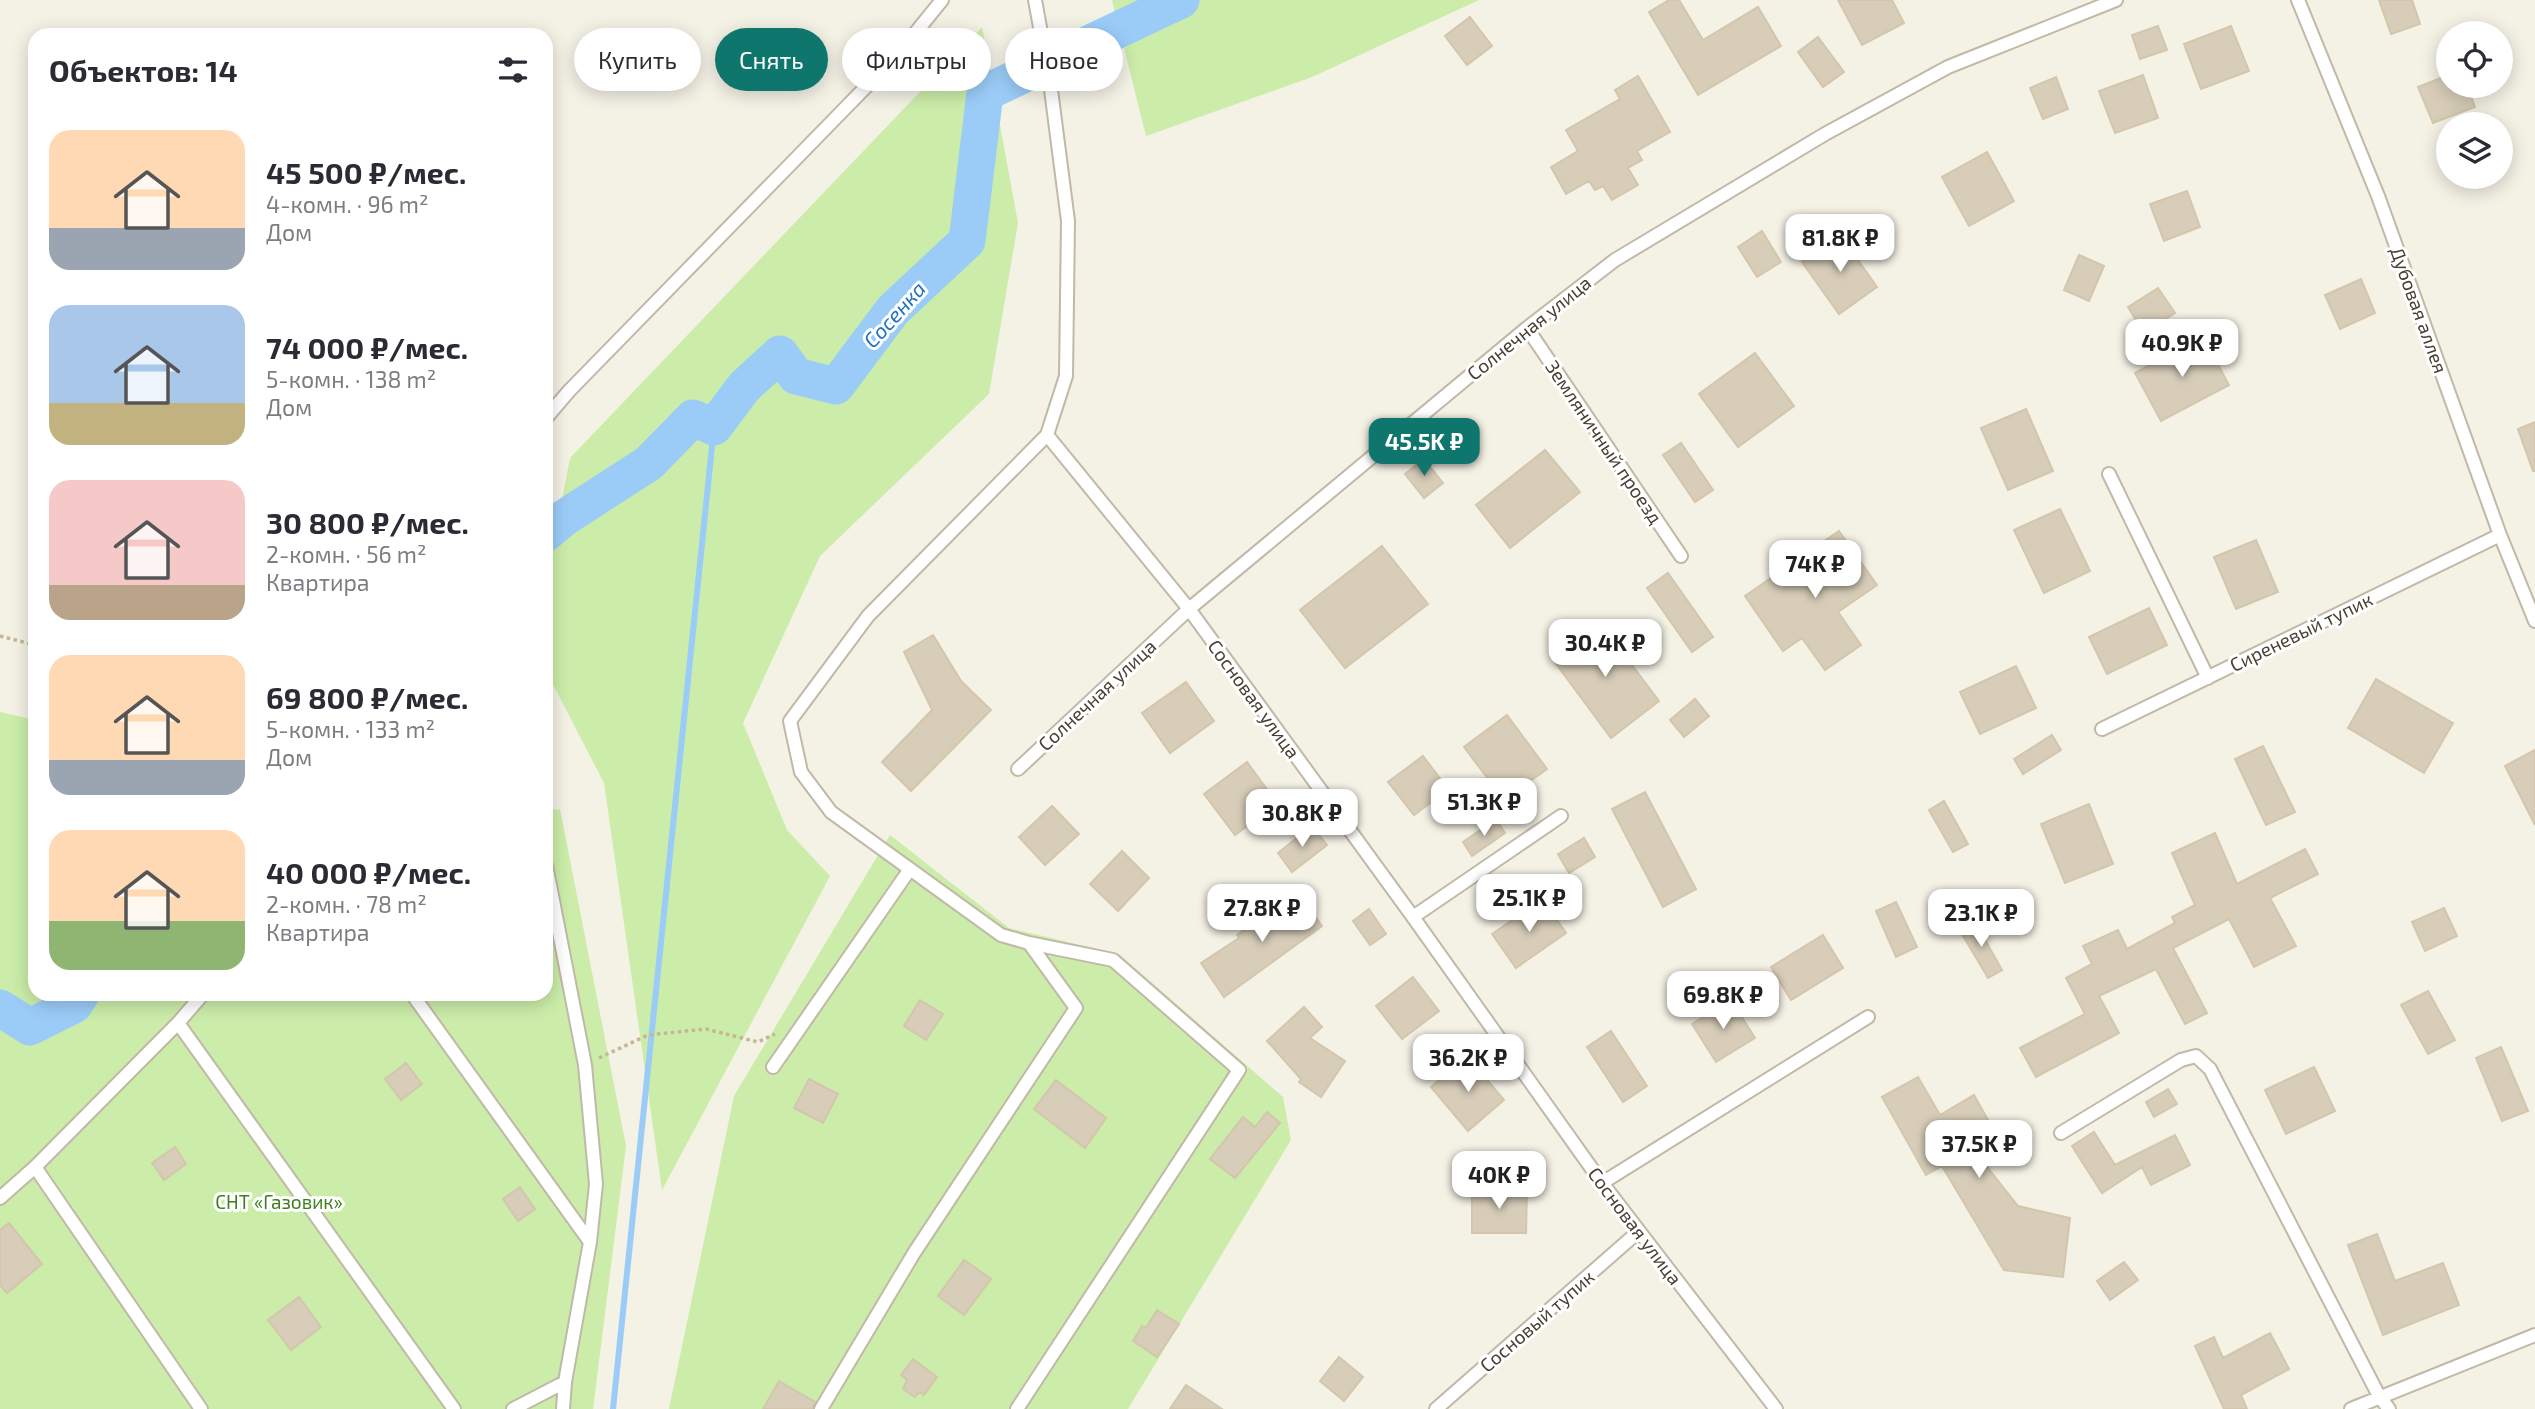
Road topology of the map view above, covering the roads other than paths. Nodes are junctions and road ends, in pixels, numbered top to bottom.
1 (942, 0) edge
2 (1035, 0) edge
3 (2116, 0) edge
4 (2298, 0) edge
5 (1527, 328) junction
6 (553, 410) edge
7 (1047, 435) junction
8 (2109, 474) dead end
9 (2500, 535) junction
10 (1681, 556) dead end
11 (1189, 609) junction
12 (2535, 621) edge
13 (2208, 678) junction
14 (2102, 729) dead end
15 (1018, 769) dead end
16 (1561, 816) dead end
17 (910, 869) junction
18 (553, 901) edge
19 (1413, 917) junction
20 (1029, 943) junction
21 (196, 1001) edge
22 (417, 1001) edge
23 (1868, 1017) dead end
24 (178, 1023) junction
25 (774, 1068) dead end
26 (2061, 1133) dead end
27 (35, 1167) junction
28 (1602, 1183) junction
29 (0, 1198) edge
30 (1638, 1232) junction
31 (590, 1242) junction
32 (2535, 1335) edge
33 (565, 1382) junction
34 (2379, 1396) junction
35 (201, 1409) edge
36 (454, 1409) edge
37 (513, 1409) edge
38 (563, 1409) edge
39 (821, 1409) edge
40 (1017, 1409) edge
41 (1436, 1409) edge
42 (1776, 1409) edge
43 (2351, 1409) edge
44 (2389, 1409) edge

1 - 6 lane
2 - 7 lane
3 - 5 lane, Солнечная улица
4 - 9 lane, Дубовая аллея
5 - 10 lane, Земляничный проезд
5 - 11 lane, Солнечная улица
7 - 11 lane, Сосновая улица
7 - 17 lane
8 - 13 lane
9 - 12 lane, Дубовая аллея
9 - 13 lane, Сиреневый тупик
11 - 15 lane, Солнечная улица
11 - 19 lane, Сосновая улица
13 - 14 lane, Сиреневый тупик
16 - 19 lane
17 - 20 lane
17 - 25 lane
18 - 31 lane
19 - 28 lane, Сосновая улица
20 - 39 lane
20 - 40 lane
21 - 24 lane
22 - 31 lane
23 - 28 lane
24 - 27 lane
24 - 36 lane
26 - 34 lane
27 - 29 lane
27 - 35 lane
28 - 30 lane, Сосновая улица
30 - 41 lane, Сосновый тупик
30 - 42 lane, Сосновая улица
31 - 33 lane
32 - 34 lane
33 - 37 lane
33 - 38 lane
34 - 43 lane
34 - 44 lane

